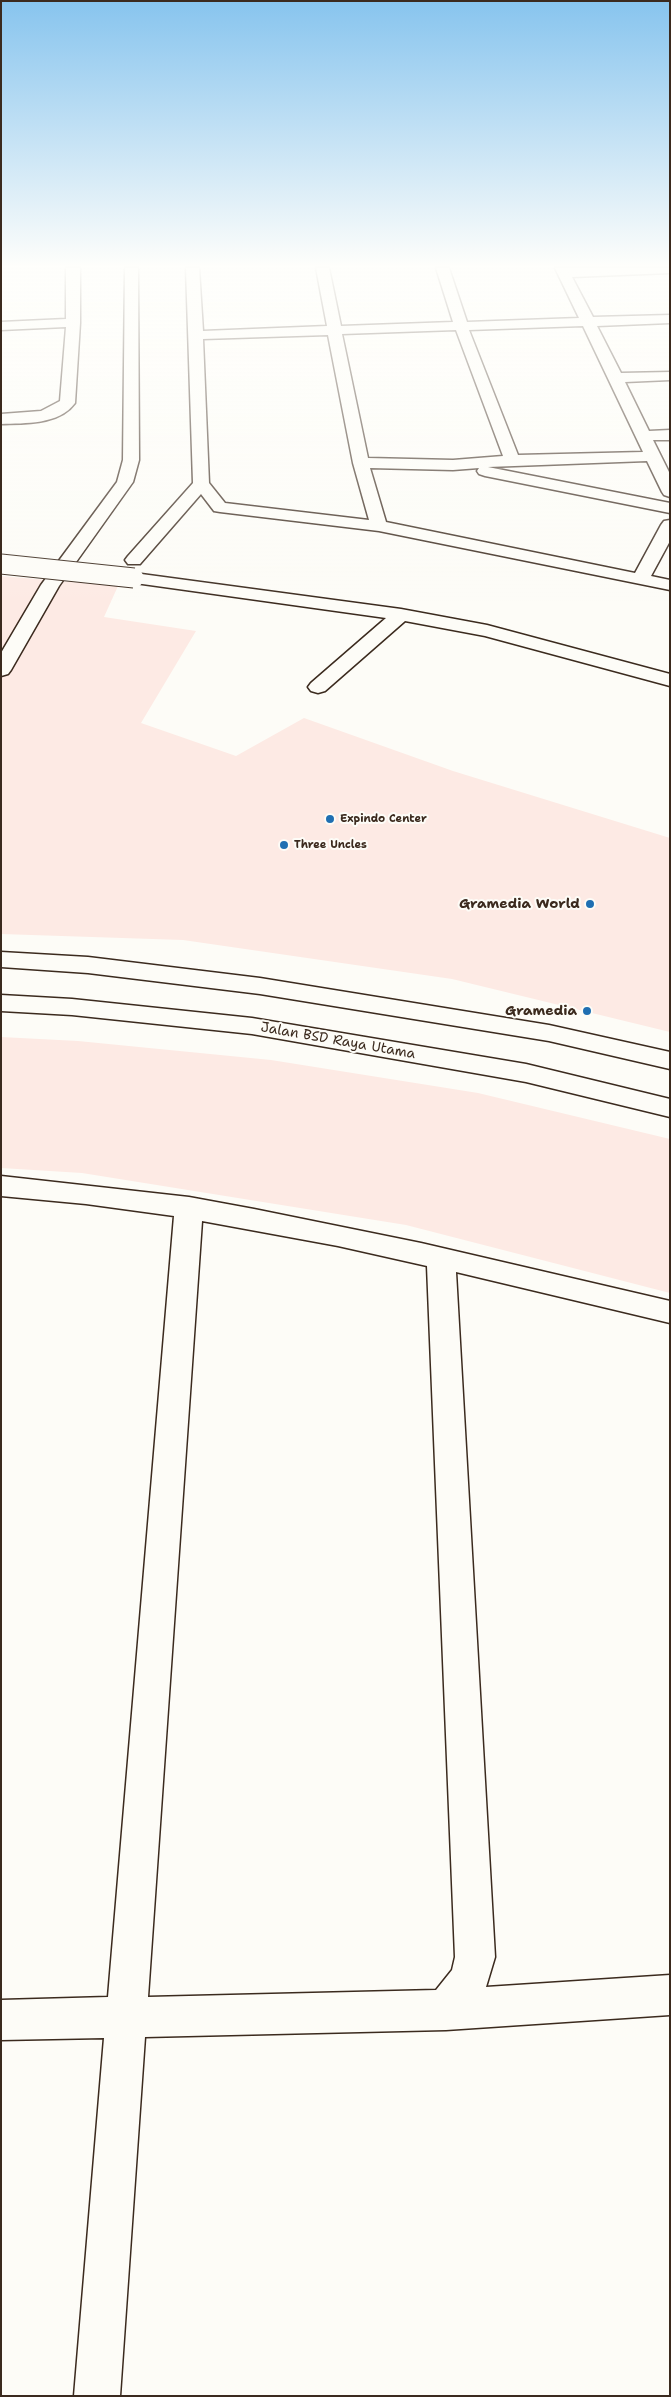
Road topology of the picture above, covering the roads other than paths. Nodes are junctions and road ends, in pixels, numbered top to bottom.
1 (69, 380) edge
2 (131, 380) edge
3 (198, 380) edge
4 (345, 380) edge
5 (481, 380) edge
6 (617, 380) edge
7 (1, 419) edge
8 (670, 435) edge
9 (644, 436) junction
10 (653, 456) junction
11 (512, 460) junction
12 (361, 463) junction
13 (453, 465) junction
14 (201, 484) junction
15 (670, 492) edge
16 (670, 508) edge
17 (670, 525) edge
18 (378, 526) junction
19 (1, 564) edge
20 (134, 569) junction
21 (641, 578) junction
22 (670, 585) edge
23 (401, 615) junction
24 (1, 670) edge
25 (670, 680) edge
26 (318, 687) dead end
27 (1, 959) edge
28 (88, 965) junction
29 (1, 1003) edge
30 (72, 1007) junction
31 (670, 1061) edge
32 (670, 1108) edge
33 (1, 1186) edge
34 (189, 1206) junction
35 (441, 1258) junction
36 (670, 1312) edge
37 (670, 1995) edge
38 (446, 2010) junction
39 (126, 2017) junction
40 (1, 2020) edge
41 (96, 2396) edge

1 - 7 street
2 - 24 street
3 - 14 street
4 - 12 street
5 - 11 street
6 - 9 street
8 - 9 street
9 - 10 street
10 - 11 street
10 - 15 street
11 - 13 street
12 - 13 street
12 - 18 street
13 - 16 street
14 - 18 street
14 - 20 street
17 - 21 street
18 - 21 street
19 - 20 street, bridge
20 - 23 street
21 - 22 street
23 - 25 street
23 - 26 street
27 - 28 street
28 - 30 street
28 - 31 street
29 - 30 street, Jalan BSD Raya Utama
30 - 32 street, Jalan BSD Raya Utama
33 - 34 street
34 - 35 street
34 - 39 street
35 - 36 street
35 - 38 street
37 - 38 street
38 - 39 street
39 - 40 street
39 - 41 street

